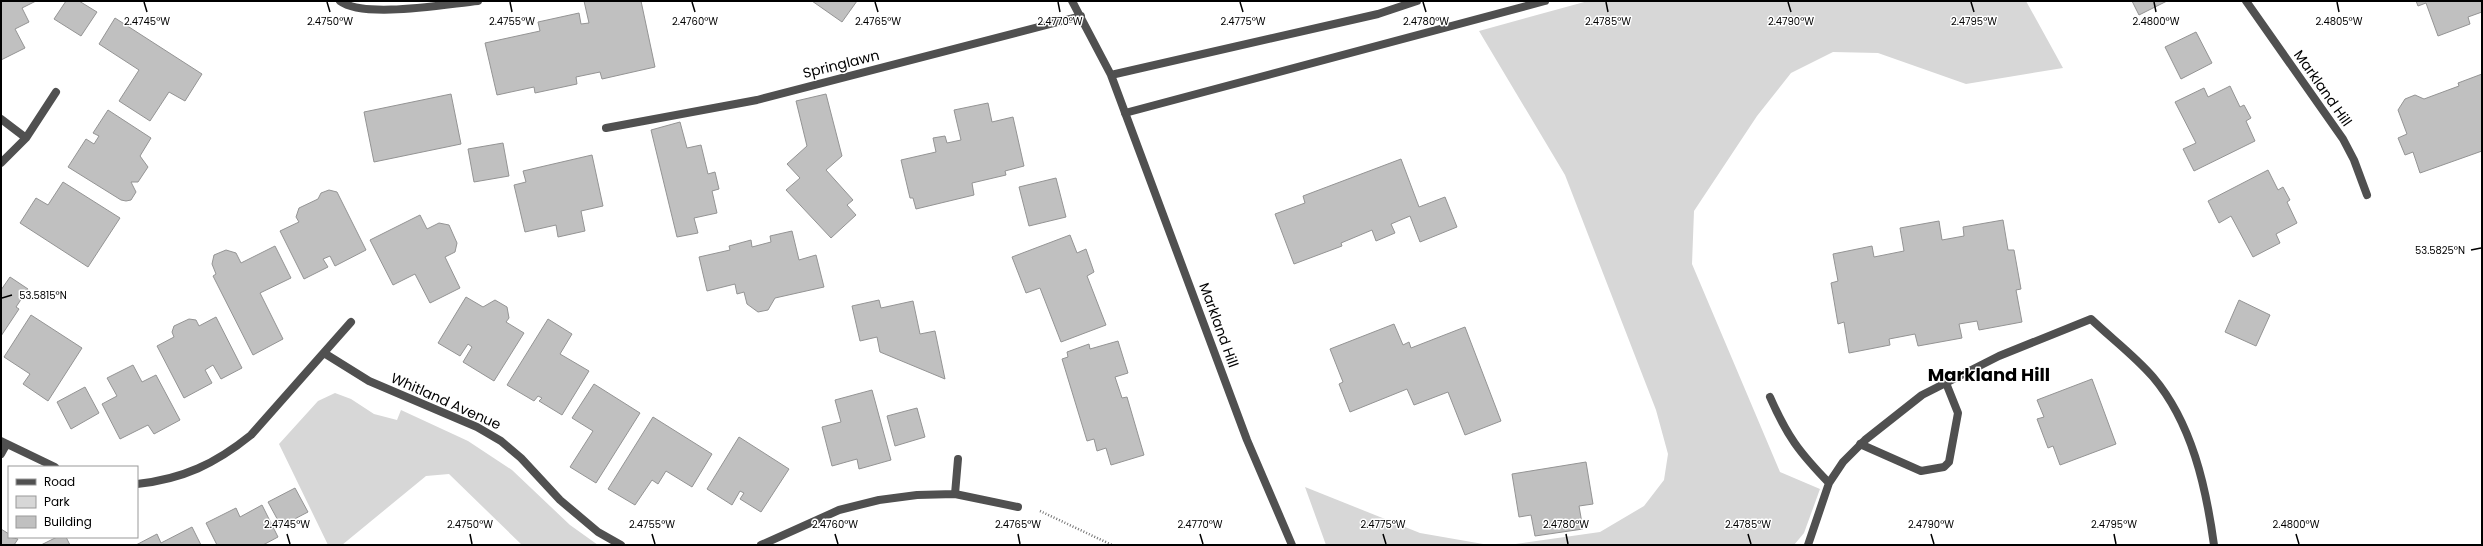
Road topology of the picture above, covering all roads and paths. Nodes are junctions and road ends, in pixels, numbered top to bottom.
1 (340, 1) edge
2 (478, 1) edge
3 (1072, 1) edge
4 (1417, 1) edge
5 (1545, 1) edge
6 (2246, 1) edge
7 (1081, 16) junction
8 (1110, 75) junction
9 (56, 92) dead end
10 (1125, 113) junction
11 (1, 119) edge
12 (606, 128) dead end
13 (26, 138) junction
14 (1, 163) edge
15 (2367, 195) dead end
16 (351, 322) dead end
17 (324, 353) junction
18 (1946, 383) junction
19 (1770, 397) dead end
20 (4, 443) edge
21 (1860, 444) junction
22 (1, 454) edge
23 (958, 459) dead end
24 (53, 466) edge
25 (1829, 483) junction
26 (138, 484) edge
27 (955, 494) junction
28 (1018, 507) joint
29 (621, 545) edge
30 (761, 545) edge
31 (1112, 545) edge
32 (1292, 545) edge
33 (1808, 545) edge
34 (2214, 545) edge

1 - 2 street
3 - 7 street, Markland Hill
4 - 8 street
5 - 10 street
6 - 15 street, Markland Hill
7 - 8 street, Markland Hill
7 - 12 street, Springlawn
8 - 10 street, Markland Hill
9 - 13 street
10 - 32 street, Markland Hill
11 - 13 street
13 - 14 street
16 - 17 street
17 - 26 street
17 - 29 street, Whitland Avenue
18 - 21 street
18 - 21 street
18 - 34 street
19 - 25 street
20 - 22 street
20 - 24 street
21 - 25 street
23 - 27 street
25 - 33 street
27 - 28 street
27 - 30 street
28 - 31 path

